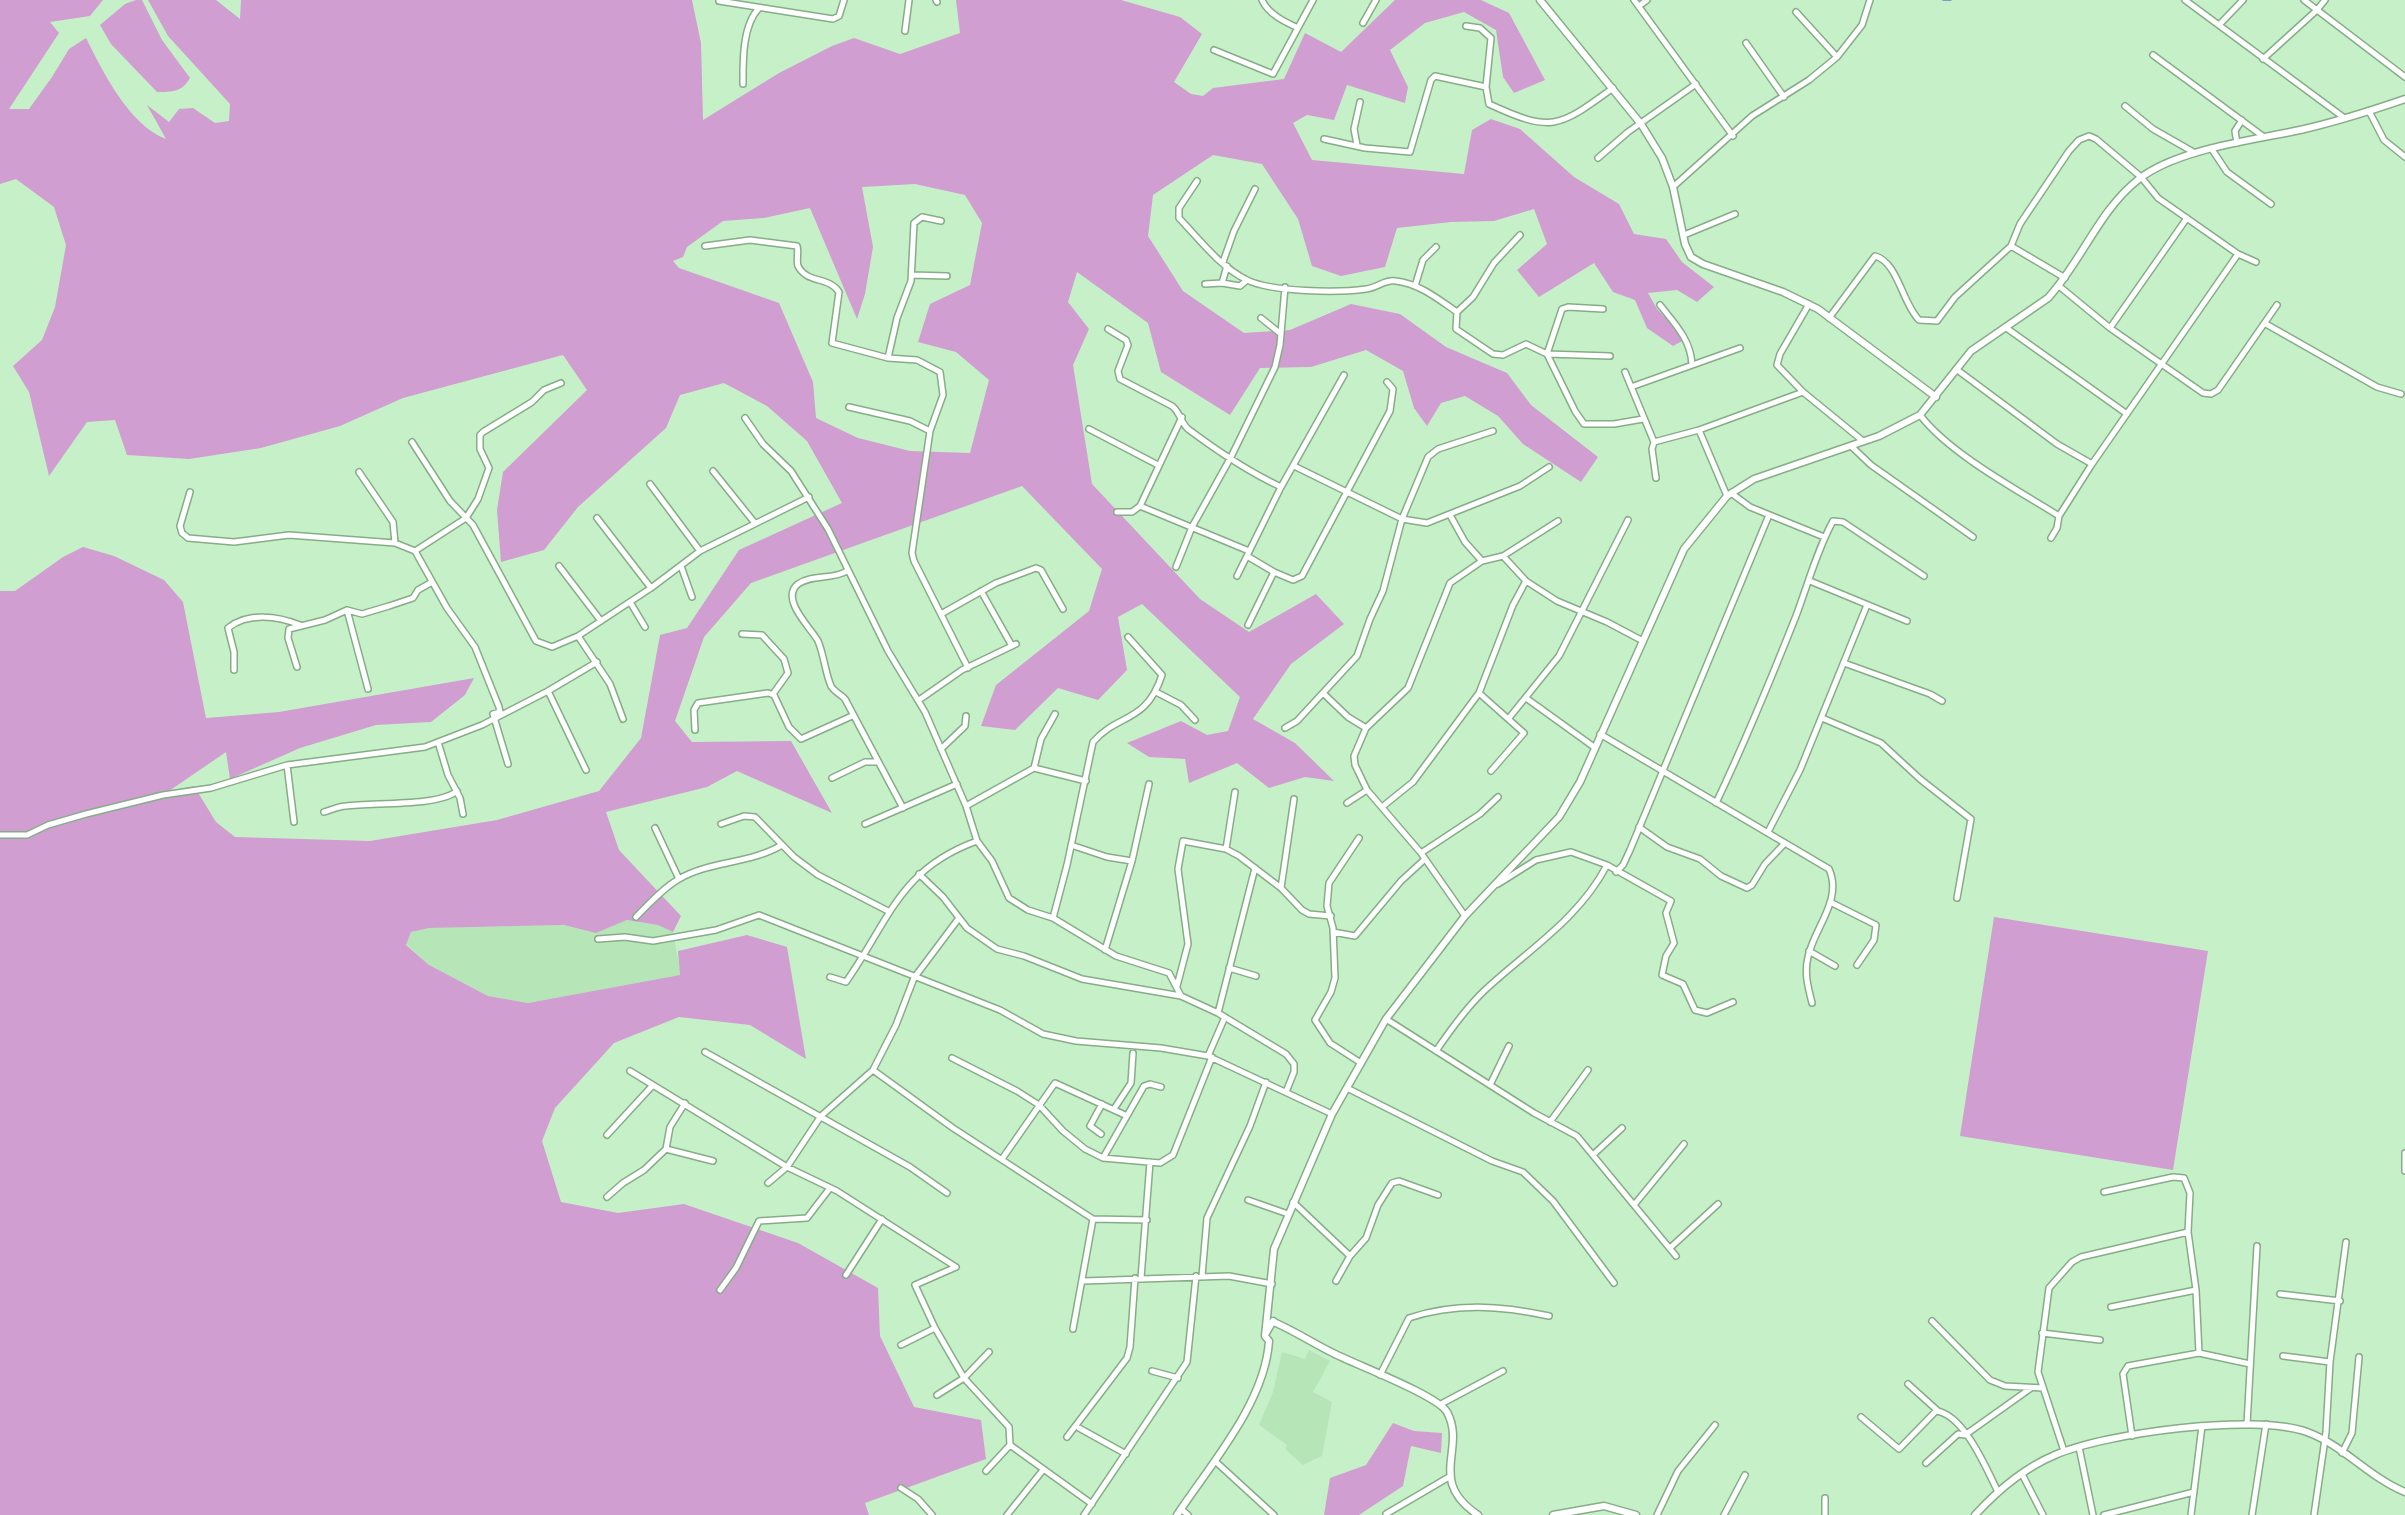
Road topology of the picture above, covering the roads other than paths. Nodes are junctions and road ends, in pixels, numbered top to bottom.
1 (844, 0) edge
2 (909, 0) edge
3 (1262, 0) edge
4 (1312, 0) edge
5 (1376, 0) edge
6 (1540, 0) edge
7 (1634, 0) edge
8 (1647, 0) edge
9 (1870, 0) edge
10 (2185, 0) edge
11 (2243, 0) edge
12 (2304, 0) edge
13 (2325, 0) edge
14 (719, 1) edge
15 (1639, 6) junction
16 (759, 9) junction
17 (2317, 10) junction
18 (1796, 12) dead end
19 (1363, 23) dead end
20 (2219, 25) junction
21 (1466, 26) dead end
22 (1298, 28) junction
23 (905, 31) dead end
24 (1746, 42) dead end
25 (1214, 50) dead end
26 (2153, 55) dead end
27 (1836, 57) junction
28 (2263, 59) junction
29 (2405, 77) edge
30 (743, 84) dead end
31 (1696, 84) junction
32 (1486, 87) junction
33 (1613, 88) junction
34 (1784, 97) junction
35 (2405, 99) edge
36 (1360, 102) dead end
37 (2125, 106) dead end
38 (2369, 111) junction
39 (2343, 117) junction
40 (2242, 120) junction
41 (1641, 124) junction
42 (1354, 134) junction
43 (1733, 136) junction
44 (2264, 137) junction
45 (1324, 139) dead end
46 (1350, 142) junction
47 (2237, 142) junction
48 (1357, 145) junction
49 (2211, 148) junction
50 (2195, 153) junction
51 (2405, 157) edge
52 (1598, 159) dead end
53 (2141, 177) junction
54 (1197, 181) dead end
55 (1673, 187) junction
56 (1255, 189) dead end
57 (2271, 204) dead end
58 (1735, 213) dead end
59 (2187, 218) junction
60 (941, 221) dead end
61 (1520, 235) dead end
62 (1684, 235) junction
63 (705, 246) dead end
64 (2011, 246) junction
65 (1436, 247) dead end
66 (2238, 254) junction
67 (2256, 262) dead end
68 (1228, 268) junction
69 (912, 275) junction
70 (947, 276) dead end
71 (2065, 278) junction
72 (1247, 280) junction
73 (1222, 283) junction
74 (1205, 284) dead end
75 (1415, 286) junction
76 (2059, 286) junction
77 (1285, 287) junction
78 (1809, 304) junction
79 (2277, 305) dead end
80 (1660, 306) dead end
81 (1603, 309) dead end
82 (1457, 312) junction
83 (1261, 318) dead end
84 (1829, 318) junction
85 (2266, 324) junction
86 (2005, 327) junction
87 (1108, 328) dead end
88 (2110, 328) junction
89 (1281, 334) junction
90 (1740, 348) dead end
91 (1547, 354) junction
92 (1610, 356) dead end
93 (888, 358) junction
94 (2162, 362) junction
95 (1692, 365) junction
96 (1956, 369) junction
97 (1625, 372) dead end
98 (1344, 375) dead end
99 (1387, 382) dead end
100 (561, 383) dead end
101 (1631, 387) junction
102 (1803, 392) junction
103 (2401, 393) dead end
104 (1936, 397) junction
105 (849, 407) dead end
106 (2127, 414) junction
107 (1920, 415) junction
108 (1182, 417) junction
109 (745, 418) dead end
110 (1643, 419) junction
111 (1089, 429) dead end
112 (1700, 430) junction
113 (930, 431) junction
114 (1493, 431) dead end
115 (1863, 441) junction
116 (412, 442) dead end
117 (1654, 442) junction
118 (1851, 446) junction
119 (1231, 457) junction
120 (2092, 464) junction
121 (1158, 465) junction
122 (1294, 466) junction
123 (1550, 467) dead end
124 (713, 471) dead end
125 (359, 472) dead end
126 (1656, 478) dead end
127 (650, 484) dead end
128 (1281, 487) junction
129 (190, 492) dead end
130 (1347, 492) junction
131 (1729, 494) junction
132 (809, 497) junction
133 (1140, 506) junction
134 (1117, 512) dead end
135 (1450, 515) junction
136 (1770, 515) junction
137 (2060, 516) junction
138 (466, 518) junction
139 (597, 518) dead end
140 (1402, 519) junction
141 (1628, 520) dead end
142 (1558, 521) dead end
143 (754, 522) junction
144 (1192, 527) junction
145 (1824, 537) junction
146 (1972, 537) dead end
147 (2051, 538) dead end
148 (395, 543) junction
149 (700, 550) junction
150 (415, 551) junction
151 (1248, 553) junction
152 (1503, 556) junction
153 (1482, 561) junction
154 (559, 566) dead end
155 (681, 566) junction
156 (1176, 567) dead end
157 (847, 571) junction
158 (1274, 572) junction
159 (1237, 576) dead end
160 (1924, 576) dead end
161 (430, 581) junction
162 (1526, 581) junction
163 (1810, 581) junction
164 (651, 588) junction
165 (981, 591) junction
166 (692, 597) dead end
167 (630, 602) junction
168 (1866, 605) junction
169 (1063, 609) dead end
170 (346, 610) junction
171 (1583, 612) junction
172 (941, 614) junction
173 (601, 621) junction
174 (1907, 621) dead end
175 (300, 625) junction
176 (1248, 625) dead end
177 (645, 627) dead end
178 (742, 634) dead end
179 (578, 636) junction
180 (1128, 637) dead end
181 (1643, 641) junction
182 (597, 662) junction
183 (1844, 663) junction
184 (297, 667) dead end
185 (968, 668) junction
186 (234, 670) dead end
187 (368, 689) dead end
188 (548, 691) junction
189 (1156, 692) junction
190 (1479, 693) junction
191 (772, 694) junction
192 (1324, 694) junction
193 (1526, 698) junction
194 (919, 700) junction
195 (1942, 701) dead end
196 (1055, 714) dead end
197 (966, 716) dead end
198 (850, 717) junction
199 (494, 718) junction
200 (1509, 718) junction
201 (1822, 718) junction
202 (623, 719) dead end
203 (1195, 720) dead end
204 (1285, 728) dead end
205 (1366, 728) junction
206 (695, 730) dead end
207 (1600, 734) junction
208 (438, 742) junction
209 (1594, 747) junction
210 (942, 749) junction
211 (877, 762) junction
212 (508, 764) dead end
213 (287, 765) junction
214 (1034, 768) junction
215 (586, 770) dead end
216 (1491, 771) dead end
217 (1662, 771) junction
218 (832, 778) dead end
219 (1086, 781) junction
220 (957, 784) junction
221 (1149, 784) dead end
222 (1367, 790) junction
223 (456, 791) junction
224 (1235, 792) dead end
225 (1498, 797) dead end
226 (1294, 799) dead end
227 (1716, 803) junction
228 (1347, 804) dead end
229 (966, 806) junction
230 (1382, 807) junction
231 (903, 808) junction
232 (324, 812) dead end
233 (463, 814) dead end
234 (294, 822) dead end
235 (722, 824) dead end
236 (865, 824) dead end
237 (1639, 827) junction
238 (655, 828) dead end
239 (1768, 832) junction
240 (0, 835) edge
241 (1359, 838) dead end
242 (978, 841) junction
243 (1785, 843) junction
244 (782, 845) junction
245 (1071, 845) junction
246 (1226, 849) junction
247 (1421, 852) junction
248 (1425, 859) junction
249 (1132, 861) junction
250 (1607, 865) junction
251 (1255, 868) junction
252 (1616, 872) junction
253 (919, 874) junction
254 (679, 879) junction
255 (1281, 888) junction
256 (1486, 891) junction
257 (1957, 898) dead end
258 (1830, 902) junction
259 (888, 911) junction
260 (636, 916) dead end
261 (1331, 916) junction
262 (1465, 916) junction
263 (959, 918) junction
264 (1053, 918) junction
265 (1333, 932) junction
266 (598, 939) dead end
267 (1105, 950) junction
268 (1809, 951) junction
269 (864, 956) junction
270 (1857, 965) dead end
271 (1835, 966) dead end
272 (1229, 968) junction
273 (1256, 976) dead end
274 (830, 977) dead end
275 (914, 978) junction
276 (1177, 986) junction
277 (1180, 996) junction
278 (1733, 1002) dead end
279 (1812, 1003) dead end
280 (1218, 1013) junction
281 (1225, 1017) junction
282 (1386, 1019) junction
283 (1509, 1046) dead end
284 (1436, 1051) junction
285 (705, 1053) dead end
286 (1133, 1053) dead end
287 (1210, 1057) junction
288 (952, 1058) dead end
289 (1360, 1063) junction
290 (873, 1070) junction
291 (1588, 1070) dead end
292 (630, 1071) dead end
293 (1266, 1082) junction
294 (653, 1085) junction
295 (1491, 1085) junction
296 (1161, 1087) dead end
297 (1347, 1088) junction
298 (1286, 1092) junction
299 (685, 1103) junction
300 (1102, 1104) junction
301 (1039, 1105) junction
302 (1114, 1109) junction
303 (1332, 1114) junction
304 (1125, 1115) junction
305 (821, 1116) junction
306 (1550, 1122) junction
307 (1622, 1128) dead end
308 (607, 1134) dead end
309 (1101, 1134) dead end
310 (1684, 1144) dead end
311 (666, 1149) junction
312 (2405, 1153) edge
313 (1594, 1154) junction
314 (1102, 1158) junction
315 (1002, 1159) junction
316 (713, 1161) dead end
317 (1150, 1162) junction
318 (787, 1167) junction
319 (2405, 1171) edge
320 (768, 1183) dead end
321 (830, 1188) junction
322 (2104, 1192) dead end
323 (947, 1194) dead end
324 (1438, 1195) dead end
325 (607, 1197) dead end
326 (1248, 1200) dead end
327 (1293, 1202) junction
328 (1718, 1204) dead end
329 (1634, 1205) junction
330 (1288, 1214) junction
331 (882, 1219) junction
332 (1094, 1219) junction
333 (1147, 1220) junction
334 (2188, 1232) junction
335 (2346, 1242) dead end
336 (2257, 1246) dead end
337 (1670, 1248) junction
338 (1350, 1256) junction
339 (1676, 1256) dead end
340 (846, 1275) dead end
341 (1199, 1276) junction
342 (1138, 1278) junction
343 (1084, 1281) junction
344 (1336, 1281) dead end
345 (1614, 1283) dead end
346 (1272, 1284) junction
347 (720, 1290) dead end
348 (2196, 1290) junction
349 (2280, 1294) dead end
350 (2340, 1301) junction
351 (2111, 1307) dead end
352 (1549, 1316) dead end
353 (1932, 1321) dead end
354 (934, 1328) junction
355 (1073, 1329) dead end
356 (2042, 1333) junction
357 (1264, 1336) junction
358 (2100, 1340) dead end
359 (901, 1345) dead end
360 (990, 1353) dead end
361 (2199, 1353) junction
362 (2283, 1356) dead end
363 (2359, 1357) dead end
364 (2330, 1362) junction
365 (2250, 1364) junction
366 (1152, 1371) dead end
367 (1503, 1371) dead end
368 (1380, 1375) junction
369 (964, 1378) junction
370 (1178, 1378) junction
371 (1908, 1384) dead end
372 (2031, 1388) junction
373 (2043, 1388) junction
374 (937, 1395) dead end
375 (1441, 1404) junction
376 (1938, 1412) junction
377 (1861, 1417) dead end
378 (2247, 1424) junction
379 (2266, 1424) junction
380 (1714, 1425) dead end
381 (2202, 1426) junction
382 (1079, 1428) dead end
383 (1965, 1435) junction
384 (2132, 1436) junction
385 (1067, 1437) dead end
386 (2324, 1441) junction
387 (1010, 1445) junction
388 (2079, 1447) junction
389 (2064, 1451) junction
390 (2342, 1453) junction
391 (1126, 1454) junction
392 (1215, 1461) junction
393 (1926, 1463) dead end
394 (1043, 1470) junction
395 (986, 1471) dead end
396 (2022, 1474) junction
397 (1745, 1475) dead end
398 (1449, 1477) junction
399 (901, 1488) dead end
400 (1998, 1492) junction
401 (2194, 1492) junction
402 (2405, 1492) edge
403 (1825, 1498) dead end
404 (1092, 1504) junction
405 (1604, 1506) junction
406 (1179, 1512) edge
407 (1386, 1514) edge
408 (932, 1515) edge
409 (1007, 1515) edge
410 (1084, 1515) edge
411 (1188, 1515) edge
412 (1274, 1515) edge
413 (1478, 1515) edge
414 (1553, 1515) edge
415 (1602, 1515) edge
416 (1636, 1515) edge
417 (1657, 1515) edge
418 (1724, 1515) edge
419 (1825, 1515) edge
420 (1975, 1515) edge
421 (2043, 1515) edge
422 (2093, 1515) edge
423 (2104, 1515) edge
424 (2191, 1515) edge
425 (2252, 1515) edge
426 (2314, 1515) edge

1 - 16 street
2 - 23 street
3 - 22 street
4 - 22 street
5 - 19 street
6 - 33 street
7 - 15 street
8 - 15 street
9 - 27 street
10 - 20 street
11 - 20 street
12 - 17 street
13 - 17 street
14 - 16 street
15 - 31 street
16 - 30 street
17 - 28 street
17 - 29 street
18 - 27 street
20 - 28 street
21 - 32 street
22 - 25 street
24 - 34 street
26 - 40 street
27 - 34 street
28 - 39 street
31 - 41 street
31 - 43 street
32 - 33 street
32 - 48 street
33 - 41 street
34 - 43 street
35 - 38 street
36 - 42 street
37 - 50 street
38 - 39 street
38 - 51 street
39 - 44 street
40 - 44 street
40 - 47 street
41 - 52 street
41 - 55 street
42 - 46 street
42 - 48 street
43 - 55 street
44 - 47 street
45 - 46 street
46 - 48 street
47 - 49 street
49 - 50 street
49 - 57 street
50 - 53 street
53 - 59 street
53 - 64 street
53 - 71 street
54 - 68 street
55 - 62 street
56 - 68 street
58 - 62 street
59 - 66 street
59 - 88 street
60 - 69 street
61 - 82 street
62 - 78 street
63 - 93 street
64 - 71 street
64 - 84 street
65 - 75 street
66 - 67 street
66 - 94 street
68 - 72 street
68 - 73 street
69 - 70 street
69 - 93 street
71 - 76 street
72 - 73 street
72 - 77 street
73 - 74 street
75 - 77 street
75 - 82 street
76 - 86 street
76 - 88 street
77 - 89 street
78 - 84 street
78 - 102 street
79 - 85 street
80 - 95 street
81 - 91 street
82 - 91 street
83 - 89 street
84 - 104 street
85 - 94 street
85 - 103 street
86 - 96 street
86 - 106 street
87 - 108 street
88 - 94 street
89 - 119 street
90 - 95 street
91 - 92 street
91 - 110 street
93 - 113 street
94 - 106 street
95 - 101 street
96 - 104 street
96 - 120 street
97 - 101 street
98 - 122 street
99 - 130 street
100 - 138 street
101 - 110 street
102 - 112 street
102 - 115 street
104 - 107 street
105 - 113 street
106 - 120 street
107 - 115 street
107 - 137 street
108 - 119 street
108 - 121 street
109 - 132 street
110 - 117 street
111 - 121 street
112 - 117 street
112 - 131 street
113 - 172 street
114 - 140 street
115 - 118 street
116 - 138 street
117 - 126 street
118 - 131 street
118 - 146 street
119 - 128 street
119 - 144 street
120 - 137 street
121 - 133 street
122 - 128 street
122 - 130 street
123 - 135 street
124 - 143 street
125 - 148 street
127 - 149 street
128 - 151 street
129 - 148 street
130 - 140 street
130 - 158 street
131 - 136 street
131 - 181 street
132 - 143 street
132 - 157 street
133 - 134 street
133 - 144 street
135 - 140 street
135 - 153 street
136 - 145 street
136 - 217 street
137 - 147 street
138 - 150 street
138 - 179 street
139 - 164 street
140 - 192 street
141 - 171 street
142 - 152 street
143 - 149 street
144 - 151 street
144 - 156 street
145 - 160 street
145 - 163 street
148 - 150 street
149 - 155 street
150 - 161 street
151 - 158 street
151 - 159 street
152 - 153 street
152 - 162 street
153 - 205 street
154 - 173 street
155 - 164 street
155 - 166 street
157 - 194 street
157 - 198 street
158 - 176 street
161 - 170 street
161 - 199 street
162 - 171 street
162 - 190 street
163 - 168 street
163 - 227 street
164 - 167 street
165 - 169 street
165 - 172 street
165 - 185 street
167 - 173 street
167 - 177 street
168 - 174 street
168 - 183 street
170 - 175 street
170 - 187 street
171 - 181 street
171 - 193 street
172 - 185 street
173 - 179 street
175 - 184 street
175 - 186 street
178 - 191 street
179 - 182 street
180 - 189 street
181 - 207 street
182 - 188 street
182 - 202 street
183 - 195 street
183 - 201 street
185 - 194 street
188 - 199 street
188 - 215 street
189 - 203 street
189 - 219 street
190 - 200 street
190 - 230 street
191 - 198 street
191 - 206 street
192 - 204 street
192 - 205 street
193 - 200 street
193 - 209 street
194 - 210 street
196 - 214 street
197 - 210 street
198 - 211 street
199 - 208 street
199 - 212 street
200 - 216 street
201 - 239 street
201 - 257 street
205 - 222 street
207 - 209 street
207 - 217 street
208 - 213 street
208 - 223 street
209 - 256 street
210 - 220 street
211 - 218 street
211 - 231 street
213 - 234 street
213 - 240 street
214 - 219 street
214 - 229 street
217 - 227 street
217 - 237 street
219 - 245 street
220 - 229 street
220 - 231 street
221 - 249 street
222 - 228 street
222 - 230 street
223 - 232 street
223 - 233 street
224 - 246 street
225 - 247 street
226 - 255 street
227 - 239 street
229 - 242 street
230 - 247 street
231 - 236 street
235 - 244 street
237 - 243 street
237 - 252 street
238 - 254 street
239 - 243 street
241 - 261 street
242 - 253 street
242 - 264 street
243 - 258 street
244 - 254 street
244 - 259 street
245 - 249 street
245 - 264 street
246 - 251 street
246 - 276 street
247 - 248 street
248 - 262 street
248 - 265 street
249 - 267 street
250 - 252 street
250 - 256 street
250 - 284 street
251 - 255 street
251 - 272 street
252 - 278 street
253 - 259 street
253 - 263 street
254 - 260 street
255 - 261 street
256 - 262 street
258 - 268 street
258 - 270 street
259 - 269 street
261 - 265 street
262 - 282 street
263 - 275 street
263 - 277 street
264 - 267 street
265 - 289 street
266 - 269 street
267 - 276 street
268 - 271 street
268 - 279 street
269 - 274 street
269 - 275 street
272 - 273 street
272 - 280 street
275 - 287 street
275 - 290 street
276 - 277 street
277 - 280 street
280 - 281 street
281 - 287 street
281 - 298 street
282 - 284 street
282 - 289 street
283 - 295 street
284 - 295 street
285 - 305 street
286 - 302 street
287 - 293 street
287 - 317 street
288 - 301 street
289 - 297 street
290 - 305 street
290 - 315 street
291 - 306 street
292 - 294 street
293 - 298 street
293 - 341 street
294 - 299 street
294 - 308 street
295 - 306 street
296 - 304 street
297 - 303 street
297 - 345 street
298 - 303 street
299 - 311 street
299 - 318 street
300 - 301 street
300 - 302 street
300 - 309 street
301 - 314 street
301 - 315 street
302 - 304 street
303 - 327 street
304 - 314 street
305 - 318 street
305 - 323 street
306 - 313 street
307 - 313 street
310 - 329 street
311 - 316 street
311 - 325 street
312 - 319 street
313 - 329 street
314 - 317 street
315 - 332 street
317 - 333 street
318 - 320 street
318 - 321 street
321 - 331 street
321 - 347 street
322 - 334 street
324 - 338 street
326 - 330 street
327 - 330 street
327 - 338 street
328 - 337 street
329 - 337 street
330 - 346 street
331 - 340 street
331 - 354 street
332 - 333 street
332 - 343 street
333 - 342 street
334 - 348 street
334 - 356 street
335 - 350 street
336 - 365 street
337 - 339 street
338 - 344 street
341 - 342 street
341 - 346 street
341 - 370 street
342 - 343 street
342 - 385 street
343 - 355 street
346 - 357 street
348 - 351 street
348 - 361 street
349 - 350 street
350 - 364 street
352 - 368 street
353 - 372 street
354 - 359 street
354 - 369 street
356 - 358 street
356 - 373 street
357 - 368 street
357 - 392 street
360 - 369 street
361 - 365 street
361 - 384 street
362 - 364 street
363 - 390 street
364 - 386 street
365 - 378 street
366 - 370 street
367 - 375 street
368 - 375 street
369 - 374 street
369 - 387 street
370 - 391 street
371 - 376 street
372 - 373 street
372 - 383 street
373 - 389 street
375 - 398 street
376 - 377 street
376 - 383 street
378 - 379 street
378 - 381 street
379 - 386 street
379 - 425 street
380 - 417 street
381 - 384 street
381 - 401 street
382 - 391 street
383 - 393 street
383 - 400 street
384 - 388 street
386 - 390 street
386 - 426 street
387 - 394 street
387 - 395 street
388 - 389 street
388 - 422 street
389 - 396 street
390 - 402 street
391 - 404 street
392 - 406 street
392 - 412 street
394 - 404 street
394 - 409 street
396 - 400 street
396 - 421 street
397 - 418 street
398 - 407 street
398 - 413 street
399 - 408 street
400 - 420 street
401 - 423 street
401 - 424 street
403 - 419 street
404 - 410 street
405 - 414 street
405 - 415 street
405 - 416 street
406 - 411 street

